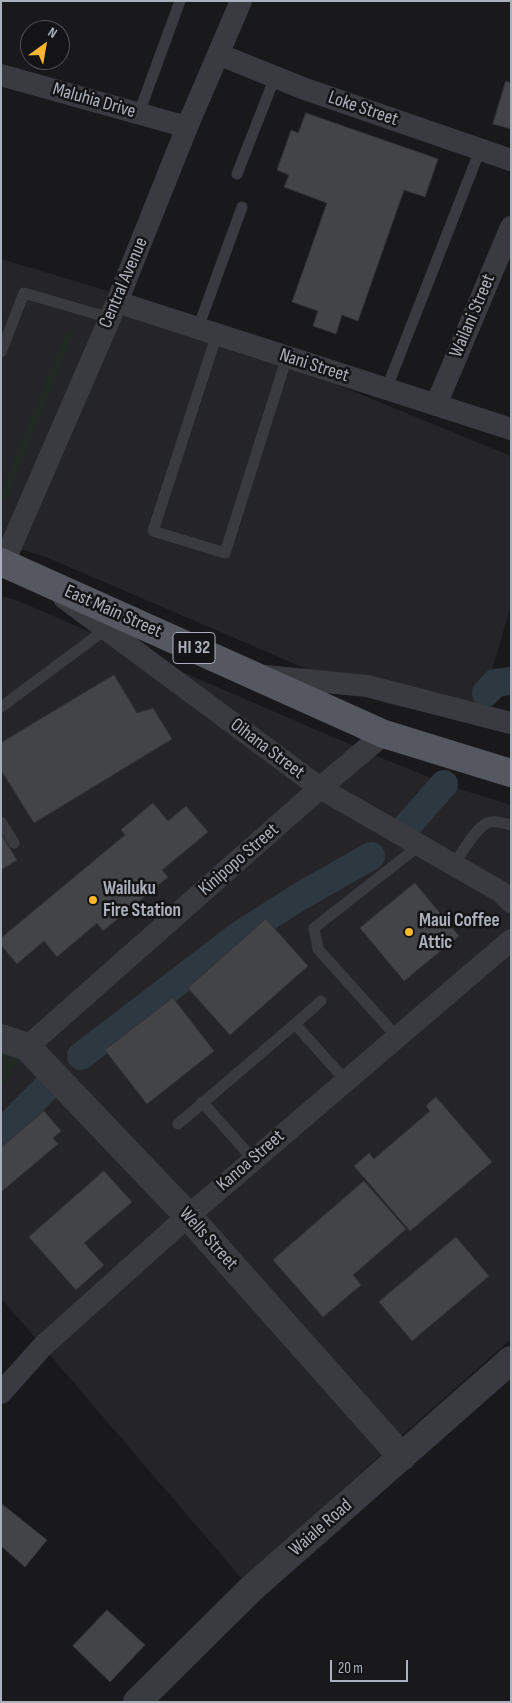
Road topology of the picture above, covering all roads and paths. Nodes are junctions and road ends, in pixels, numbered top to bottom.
1 (180, 1) edge
2 (240, 1) edge
3 (218, 54) junction
4 (1, 75) edge
5 (275, 77) junction
6 (139, 114) junction
7 (187, 127) junction
8 (480, 150) junction
9 (511, 160) edge
10 (237, 174) dead end
11 (242, 207) dead end
12 (511, 227) edge
13 (114, 310) junction
14 (208, 331) junction
15 (1, 352) edge
16 (287, 357) junction
17 (386, 390) junction
18 (436, 406) junction
19 (511, 429) edge
20 (3, 562) edge
21 (36, 577) junction
22 (106, 629) junction
23 (252, 674) junction
24 (1, 707) edge
25 (511, 723) edge
26 (384, 734) junction
27 (511, 773) edge
28 (320, 788) junction
29 (1, 822) edge
30 (511, 824) edge
31 (14, 843) dead end
32 (420, 845) junction
33 (454, 864) junction
34 (511, 902) edge
35 (511, 940) edge
36 (321, 1001) dead end
37 (295, 1024) junction
38 (398, 1036) junction
39 (1, 1038) edge
40 (27, 1047) junction
41 (345, 1080) junction
42 (202, 1102) junction
43 (178, 1124) dead end
44 (253, 1159) junction
45 (188, 1216) junction
46 (511, 1360) edge
47 (1, 1393) edge
48 (402, 1457) junction
49 (137, 1702) edge

1 - 6 lane
2 - 3 street, Central Avenue
3 - 5 street, Loke Street
3 - 7 street, Central Avenue
4 - 6 street, Maluhia Drive
5 - 8 street, Loke Street
5 - 10 lane
6 - 7 street, Maluhia Drive
7 - 13 street, Central Avenue
8 - 9 street, Loke Street
8 - 17 lane
11 - 14 lane
12 - 18 street, Wailani Street
13 - 14 street, Nani Street
13 - 15 lane
13 - 20 street, Central Avenue
14 - 16 street, Nani Street
14 - 16 lane
16 - 17 street, Nani Street
17 - 18 street, Nani Street
18 - 19 street, Nani Street
20 - 21 main road, East Main Street / HI 32
21 - 22 street, Oihana Street
21 - 23 main road, East Main Street / HI 32
22 - 24 lane
22 - 28 street, Oihana Street
23 - 25 street, East Main Street
23 - 26 main road, East Main Street / HI 32
26 - 27 main road, East Main Street
26 - 28 street, Kinipopo Street
28 - 32 street, Oihana Street
28 - 40 street, Kinipopo Street
29 - 31 lane
30 - 33 lane
32 - 33 street, Oihana Street
32 - 38 lane
33 - 34 street, Oihana Street
35 - 38 street, Kanoa Street
36 - 37 lane
37 - 41 lane
37 - 42 lane
38 - 41 street, Kanoa Street
39 - 40 street, Wells Street
40 - 45 street, Wells Street
41 - 44 street, Kanoa Street
42 - 43 lane
42 - 44 lane
44 - 45 street, Kanoa Street
45 - 47 street, Kanoa Street
45 - 48 street, Wells Street
46 - 48 street, Waiale Road
48 - 49 street, Waiale Road

